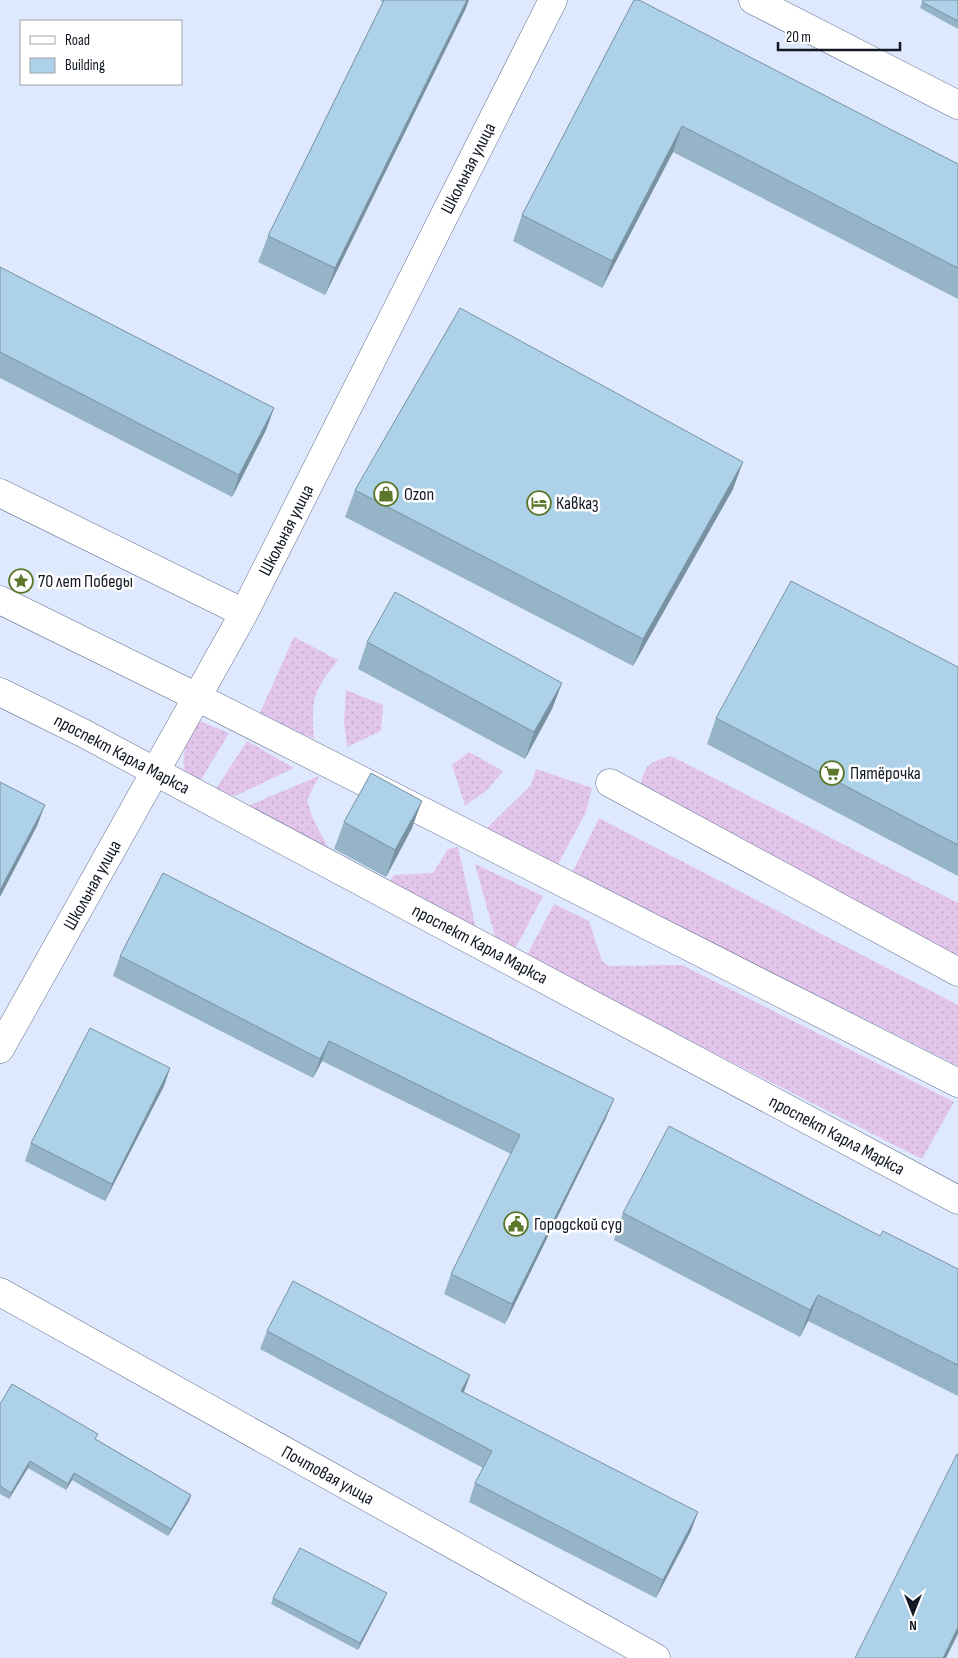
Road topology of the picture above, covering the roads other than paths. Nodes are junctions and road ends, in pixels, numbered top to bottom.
1 (553, 0) edge
2 (753, 0) edge
3 (958, 105) edge
4 (0, 492) edge
5 (0, 600) edge
6 (244, 613) junction
7 (0, 692) edge
8 (197, 697) junction
9 (155, 771) junction
10 (610, 783) dead end
11 (958, 972) edge
12 (0, 1049) edge
13 (958, 1083) edge
14 (958, 1200) edge
15 (0, 1292) edge
16 (656, 1658) edge

1 - 6 street, Школьная улица
2 - 3 street
4 - 6 street
5 - 8 street
6 - 8 street, Школьная улица
7 - 9 street, проспект Карла Маркса
8 - 9 street, Школьная улица
8 - 13 street
9 - 12 street, Школьная улица
9 - 14 street, проспект Карла Маркса
10 - 11 street
15 - 16 street, Почтовая улица

